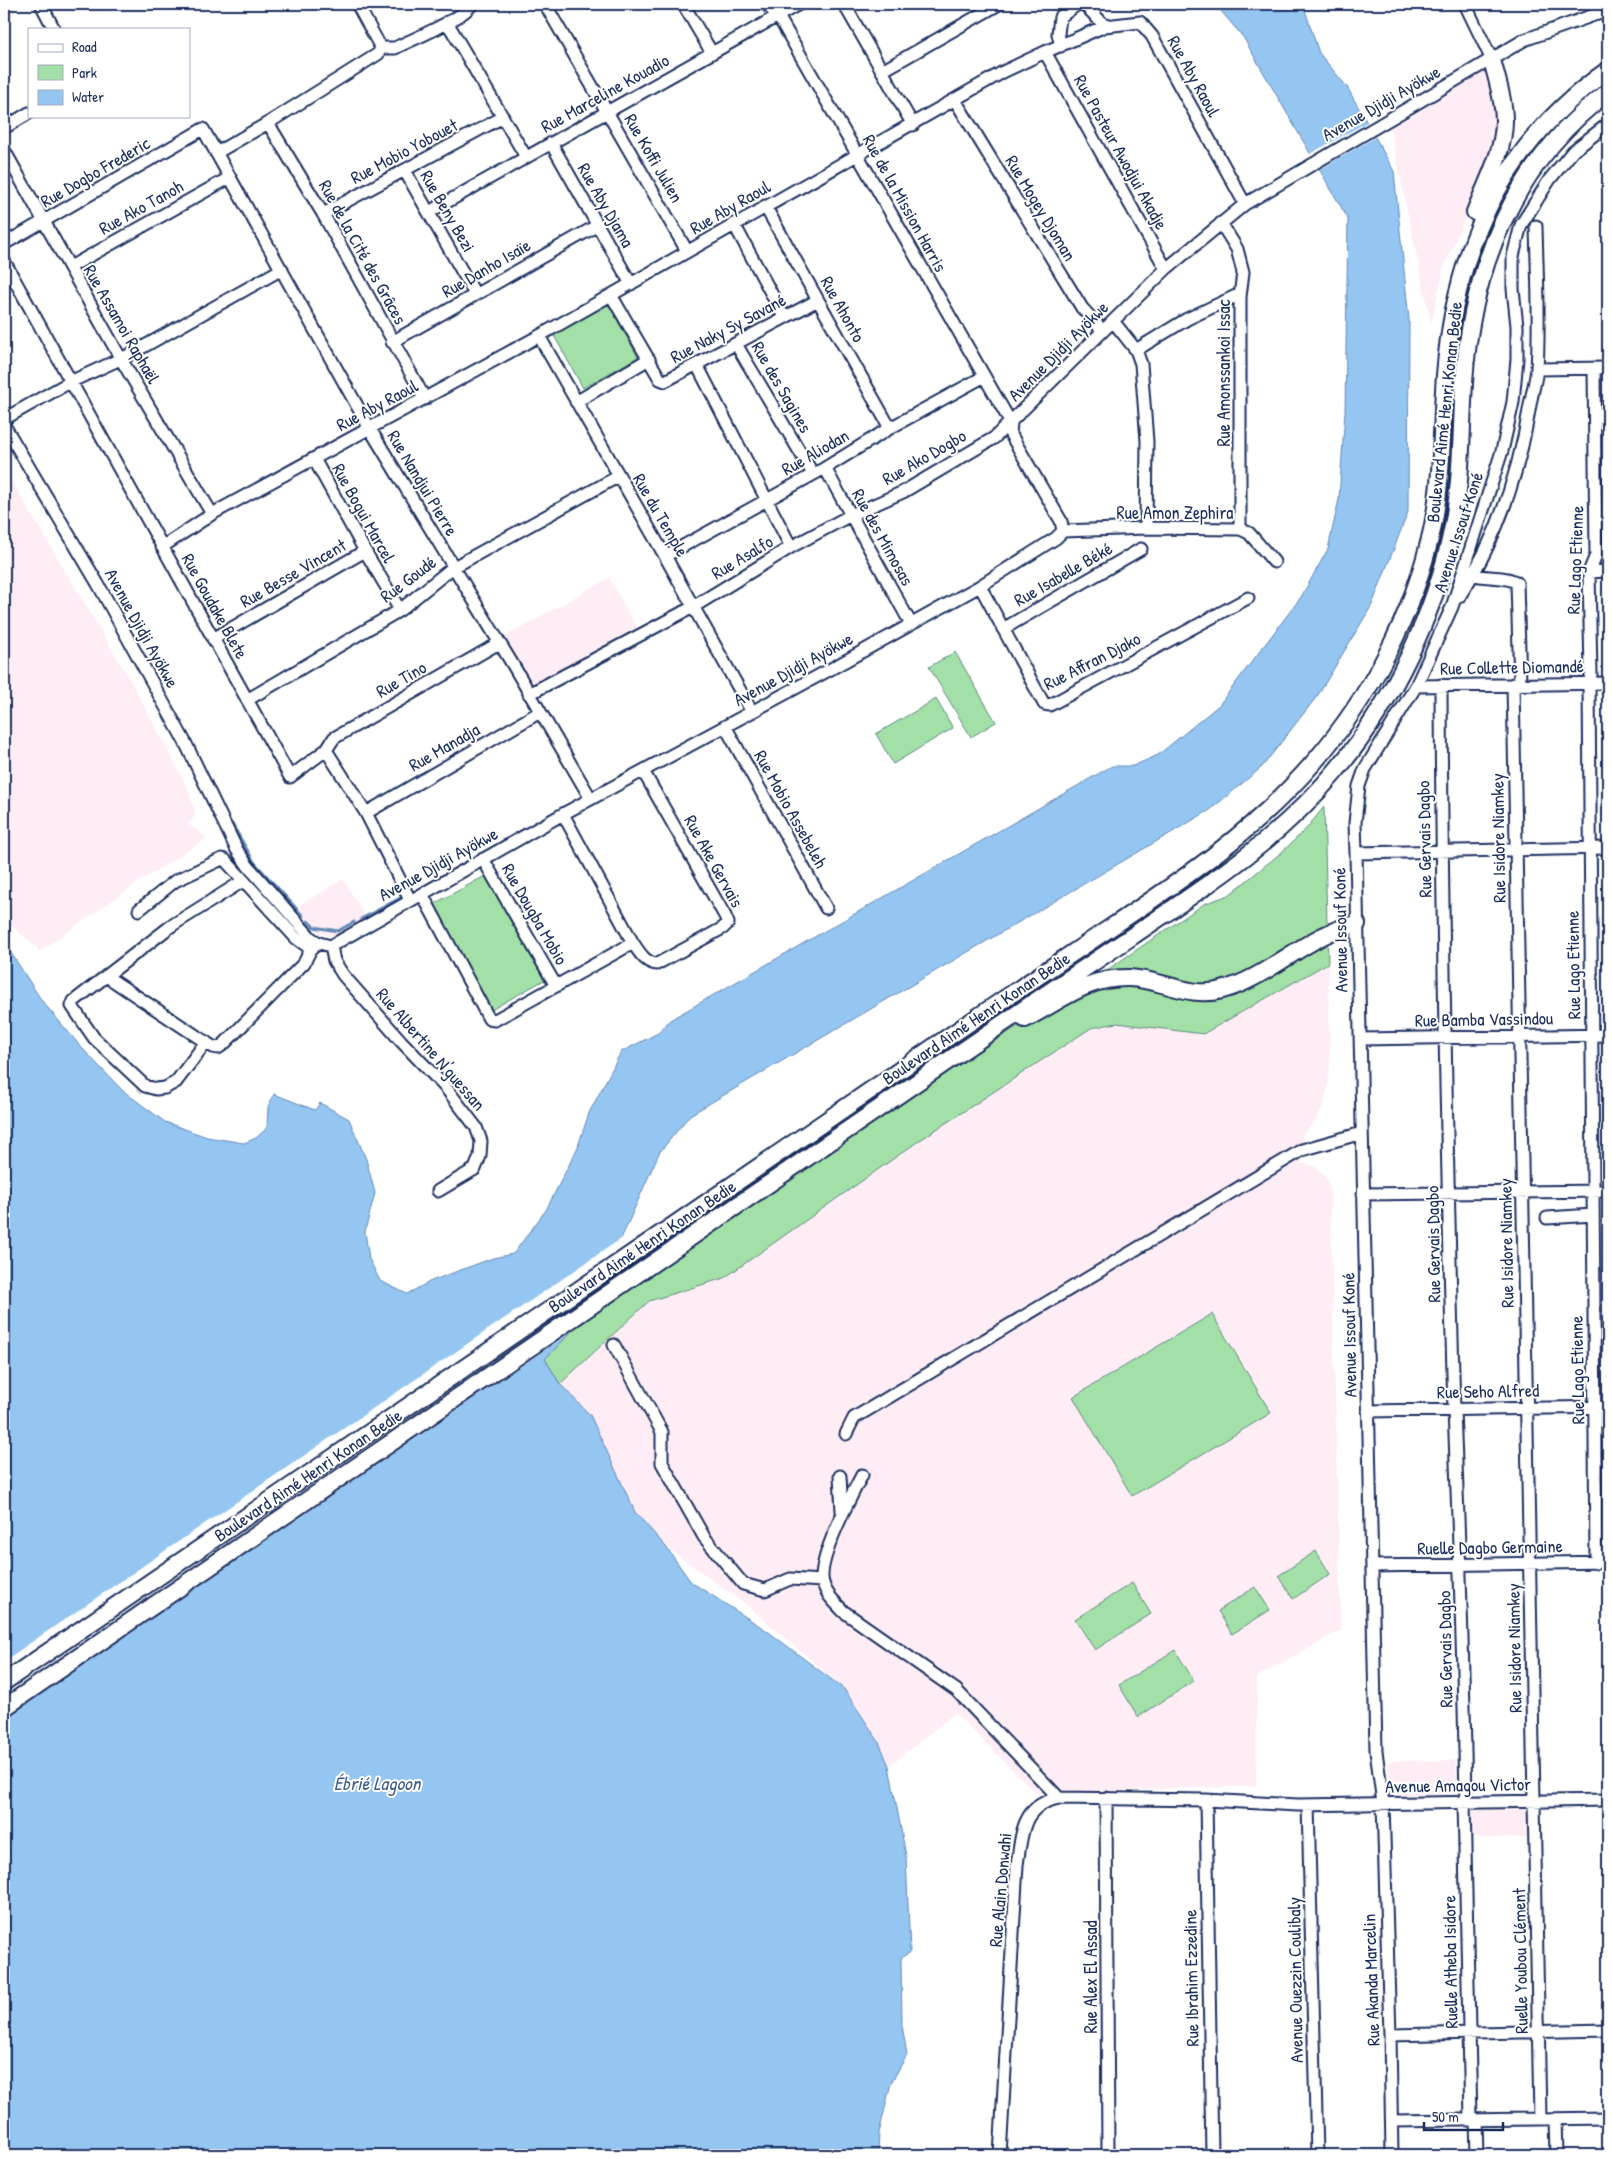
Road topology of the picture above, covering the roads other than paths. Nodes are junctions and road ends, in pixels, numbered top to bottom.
1 (357, 4) edge
2 (472, 4) edge
3 (545, 4) edge
4 (683, 4) edge
5 (766, 4) edge
6 (799, 4) edge
7 (844, 4) edge
8 (999, 4) edge
9 (1078, 4) edge
10 (1084, 4) edge
11 (1465, 4) edge
12 (44, 5) edge
13 (1608, 10) edge
14 (778, 16) junction
15 (446, 22) junction
16 (1105, 26) junction
17 (54, 28) edge
18 (1061, 46) junction
19 (381, 48) junction
20 (1045, 52) junction
21 (712, 53) junction
22 (1492, 60) junction
23 (1608, 70) edge
24 (882, 71) junction
25 (1608, 92) edge
26 (955, 100) junction
27 (607, 112) junction
28 (28, 114) edge
29 (503, 117) junction
30 (268, 123) junction
31 (1608, 124) edge
32 (913, 125) junction
33 (4, 128) edge
34 (203, 129) joint
35 (551, 143) junction
36 (4, 150) edge
37 (216, 153) junction
38 (858, 154) junction
39 (526, 157) junction
40 (405, 171) junction
41 (229, 178) junction
42 (1245, 204) junction
43 (765, 206) junction
44 (429, 212) junction
45 (323, 214) junction
46 (44, 221) junction
47 (1221, 223) junction
48 (598, 224) junction
49 (734, 224) junction
50 (1536, 226) dead end
51 (4, 244) edge
52 (1471, 246) junction
53 (687, 252) junction
54 (4, 261) edge
55 (70, 267) junction
56 (282, 269) junction
57 (1166, 269) junction
58 (631, 284) junction
59 (476, 294) junction
60 (1240, 294) junction
61 (611, 295) junction
62 (818, 300) junction
63 (784, 318) junction
64 (1113, 320) junction
65 (1102, 331) junction
66 (539, 336) junction
67 (392, 342) junction
68 (736, 344) junction
69 (1136, 350) junction
70 (121, 359) junction
71 (649, 359) junction
72 (697, 365) junction
73 (1594, 368) junction
74 (1608, 368) edge
75 (1537, 369) junction
76 (983, 377) junction
77 (70, 382) junction
78 (425, 399) junction
79 (576, 402) junction
80 (4, 419) edge
81 (1010, 422) junction
82 (4, 425) edge
83 (890, 428) junction
84 (370, 429) junction
85 (314, 458) junction
86 (825, 468) junction
87 (813, 474) junction
88 (619, 476) junction
89 (766, 500) junction
90 (212, 514) junction
91 (851, 516) junction
92 (1146, 528) junction
93 (1240, 530) junction
94 (1062, 531) junction
95 (162, 547) junction
96 (791, 547) junction
97 (1141, 549) dead end
98 (365, 552) junction
99 (665, 556) junction
100 (1274, 562) dead end
101 (452, 568) junction
102 (1590, 572) junction
103 (1608, 572) edge
104 (1474, 575) junction
105 (980, 586) junction
106 (1248, 598) dead end
107 (693, 607) junction
108 (1452, 607) junction
109 (400, 610) junction
110 (911, 624) junction
111 (1003, 629) junction
112 (213, 639) junction
113 (498, 643) junction
114 (1588, 683) junction
115 (1608, 683) edge
116 (1516, 684) junction
117 (1441, 685) junction
118 (1416, 686) junction
119 (530, 694) junction
120 (247, 700) junction
121 (540, 712) junction
122 (752, 712) junction
123 (725, 726) junction
124 (326, 750) junction
125 (643, 771) junction
126 (591, 799) junction
127 (366, 813) junction
128 (563, 814) junction
129 (1590, 848) junction
130 (1608, 848) edge
131 (1516, 850) junction
132 (1442, 852) junction
133 (1356, 854) junction
134 (483, 860) junction
135 (243, 881) junction
136 (422, 894) junction
137 (410, 900) junction
138 (826, 908) dead end
139 (139, 910) dead end
140 (1357, 924) junction
141 (633, 943) junction
142 (315, 946) junction
143 (331, 946) junction
144 (106, 976) junction
145 (556, 986) junction
146 (1608, 1035) edge
147 (1520, 1036) junction
148 (1592, 1036) junction
149 (1446, 1038) junction
150 (1360, 1039) junction
151 (206, 1042) junction
152 (958, 1054) junction
153 (1362, 1133) junction
154 (1608, 1190) edge
155 (438, 1191) dead end
156 (1593, 1191) junction
157 (1522, 1192) junction
158 (1449, 1193) junction
159 (1363, 1194) junction
160 (1593, 1216) junction
161 (1547, 1218) dead end
162 (614, 1345) dead end
163 (1595, 1407) junction
164 (1608, 1407) edge
165 (1527, 1408) junction
166 (1454, 1409) junction
167 (1368, 1411) junction
168 (846, 1434) dead end
169 (862, 1475) dead end
170 (840, 1476) dead end
171 (842, 1513) junction
172 (1602, 1562) edge
173 (1530, 1563) junction
174 (1461, 1565) junction
175 (1372, 1566) junction
176 (822, 1581) junction
177 (4, 1682) edge
178 (4, 1708) edge
179 (1059, 1798) junction
180 (1106, 1798) junction
181 (1206, 1800) junction
182 (1608, 1800) edge
183 (1534, 1801) junction
184 (1465, 1802) junction
185 (1383, 1803) junction
186 (1303, 1805) junction
187 (1608, 2030) edge
188 (1540, 2032) junction
189 (1469, 2034) junction
190 (1390, 2035) junction
191 (1608, 2118) edge
192 (1540, 2119) junction
193 (1556, 2119) junction
194 (1474, 2120) junction
195 (1392, 2121) junction
196 (1000, 2155) edge
197 (1108, 2155) edge
198 (1212, 2155) edge
199 (1317, 2155) edge
200 (1392, 2155) edge
201 (1477, 2155) edge
202 (1557, 2155) edge

1 - 19 street
2 - 15 street
3 - 27 street, Rue Koffi Julien
4 - 21 street
5 - 14 street, Rue de la Mission Harris
6 - 14 street, Rue Marceline Kouadio
7 - 24 street
8 - 24 street
9 - 18 street
10 - 16 street
11 - 22 street
12 - 17 street
13 - 22 street, Avenue Djidji Ayökwe
14 - 21 street, Rue Marceline Kouadio
14 - 38 street, Rue de la Mission Harris
15 - 19 street
15 - 29 street
16 - 18 street, Rue Aby Raoul
16 - 42 street, Rue Aby Raoul
18 - 20 street, Rue Aby Raoul
19 - 30 street
20 - 26 street, Rue Aby Raoul
20 - 57 street, Rue Pasteur Awodjui Akadje
21 - 27 street, Rue Marceline Kouadio
22 - 42 street, Avenue Djidji Ayökwe
22 - 52 highway
23 - 52 highway, Boulevard Aimé Henri Konan Bedie
24 - 32 street
25 - 152 highway, Boulevard Aimé Henri Konan Bedie
26 - 32 street, Rue Aby Raoul
26 - 65 street, Rue Mogey Djoman
27 - 35 street, Rue Marceline Kouadio
27 - 53 street, Rue Koffi Julien
28 - 33 street
29 - 39 street
29 - 40 street, Rue Mobio Yobouet
30 - 37 street
30 - 45 street, Rue de la Cité des Grâces
31 - 108 street, Avenue Issouf Koné
32 - 38 street, Rue Aby Raoul
34 - 37 street, Rue Nandjui Pierre
34 - 46 street, Rue Dogbo Frederic
35 - 39 street, Rue Marceline Kouadio
35 - 48 street, Rue Aby Djama
36 - 46 street, Rue Assamoi Raphaël
37 - 41 street, Rue Nandjui Pierre
38 - 43 street, Rue Aby Raoul
38 - 76 street, Rue de la Mission Harris
39 - 44 street, Rue Marceline Kouadio
40 - 44 street, Rue Beny Bezi
40 - 45 street, Rue Mobio Yobouet
41 - 55 street, Rue Ako Tanoh
41 - 56 street, Rue Nandjui Pierre
42 - 47 street, Avenue Djidji Ayökwe
43 - 49 street, Rue Aby Raoul
43 - 62 street, Rue Ahonto
44 - 59 street, Rue Beny Bezi
45 - 67 street, Rue de la Cité des Grâces
46 - 51 street, Rue Dogbo Frederic
46 - 55 street, Rue Assamoi Raphaël
47 - 57 street, Avenue Djidji Ayökwe
47 - 60 street, Rue Amonssankoi Issac
48 - 58 street, Rue Aby Djama
48 - 59 street, Rue Danho Isaïe
49 - 53 street, Rue Aby Raoul
49 - 63 street
50 - 75 street
52 - 177 highway, Boulevard Aimé Henri Konan Bedie
53 - 58 street, Rue Aby Raoul
54 - 77 street, Rue Goudake Blete
55 - 70 street, Rue Assamoi Raphaël
56 - 70 street
56 - 84 street, Rue Nandjui Pierre
57 - 64 street, Avenue Djidji Ayökwe
58 - 61 street, Rue Aby Raoul
59 - 67 street, Rue Danho Isaïe
60 - 69 street
60 - 93 street, Rue Amonssankoi Issac
61 - 66 street, Rue Aby Raoul
61 - 71 street, Rue Naky Sy Savané
62 - 63 street, Rue Naky Sy Savané
62 - 83 street, Rue Ahonto
63 - 68 street, Rue Naky Sy Savané
64 - 65 street, Avenue Djidji Ayökwe
64 - 69 street
65 - 81 street, Avenue Djidji Ayökwe
66 - 78 street, Rue Aby Raoul
66 - 79 street, Rue du Temple
67 - 78 street, Rue de la Cité des Grâces
68 - 72 street, Rue Naky Sy Savané
68 - 87 street, Rue des Sagines
69 - 92 street
70 - 77 street
70 - 90 street, Rue Assamoi Raphaël
71 - 72 street, Rue Naky Sy Savané
71 - 79 street
72 - 89 street, Rue Asalfo
73 - 74 street
73 - 75 street
73 - 102 street, Rue Lago Etienne
75 - 104 street
76 - 81 street, Rue de la Mission Harris
76 - 83 street, Rue Aliodan
77 - 80 street
77 - 95 street, Rue Goudake Blete
78 - 84 street, Rue Aby Raoul
79 - 88 street, Rue du Temple
81 - 91 street, Rue Ako Dogbo
81 - 94 street, Avenue Djidji Ayökwe
82 - 142 street, Avenue Djidji Ayökwe
83 - 86 street, Rue Aliodan
84 - 85 street, Rue Aby Raoul
84 - 101 street, Rue Nandjui Pierre
85 - 90 street, Rue Aby Raoul
85 - 98 street, Rue Bogui Marcel
86 - 87 street, Rue Aliodan
86 - 91 street, Rue des Mimosas
87 - 89 street, Rue Aliodan
88 - 99 street, Rue du Temple
88 - 101 street, Rue Goudé
89 - 96 street, Rue Asalfo
89 - 99 street, Rue Aliodan
90 - 95 street, Rue Aby Raoul
91 - 96 street, Rue Ako Dogbo
91 - 110 street, Rue des Mimosas
92 - 93 street, Rue Amon Zephira
92 - 94 street, Rue Amon Zephira
93 - 100 street, Rue Amon Zephira
94 - 105 street, Avenue Djidji Ayökwe
95 - 112 street, Rue Goudake Blete
96 - 107 street, Rue Asalfo
97 - 111 street, Rue Isabelle Béké
98 - 109 street, Rue Bogui Marcel
98 - 112 street, Rue Besse Vincent
99 - 107 street, Rue du Temple
101 - 109 street, Rue Goudé
101 - 113 street, Rue Nandjui Pierre
102 - 103 street
102 - 114 street, Rue Lago Etienne
104 - 108 street
104 - 116 street, Rue Isidore Niamkey
105 - 110 street, Avenue Djidji Ayökwe
105 - 111 street, Rue Affran Djako
106 - 111 street, Rue Affran Djako
107 - 119 street, Rue Asalfo
107 - 122 street, Rue du Temple
108 - 118 street, Avenue Issouf Koné
109 - 120 street, Rue Goudé
110 - 122 street, Avenue Djidji Ayökwe
112 - 120 street, Rue Goudake Blete
113 - 119 street, Rue Nandjui Pierre
113 - 124 street, Rue Tino
114 - 115 street, Rue Collette Diomandé
114 - 116 street, Rue Collette Diomandé
114 - 129 street, Rue Lago Etienne
116 - 117 street, Rue Collette Diomandé
116 - 131 street, Rue Isidore Niamkey
117 - 118 street, Rue Collette Diomandé
117 - 132 street, Rue Gervais Dagbo
118 - 133 street, Avenue Issouf Koné
119 - 121 street, Rue Nandjui Pierre
120 - 124 street, Rue Goudake Blete
121 - 126 street, Rue Nandjui Pierre
121 - 127 street, Rue Manadja
122 - 123 street, Avenue Djidji Ayökwe
123 - 125 street, Avenue Djidji Ayökwe
123 - 138 street, Rue Mobio Assebeleh
124 - 127 street
125 - 126 street, Avenue Djidji Ayökwe
125 - 141 street, Rue Ake Gervais
126 - 128 street, Avenue Djidji Ayökwe
127 - 137 street
128 - 134 street, Avenue Djidji Ayökwe
128 - 141 street, Rue Ake Gervais
129 - 130 street
129 - 131 street
129 - 148 street, Rue Lago Etienne
131 - 132 street
131 - 147 street, Rue Isidore Niamkey
132 - 133 street
132 - 149 street, Rue Gervais Dagbo
133 - 140 street, Avenue Issouf Koné
134 - 136 street, Avenue Djidji Ayökwe
134 - 145 street, Rue Dougba Mobio
135 - 139 street
135 - 142 street
135 - 144 street
136 - 137 street, Avenue Djidji Ayökwe
136 - 145 street
137 - 143 street, Avenue Djidji Ayökwe
140 - 150 street, Avenue Issouf Koné
140 - 152 highway
141 - 145 street
142 - 143 street, Avenue Djidji Ayökwe
142 - 151 street
143 - 155 street, Rue Albertine N'guessan
144 - 151 street
144 - 151 street
146 - 148 street, Rue Bamba Vassindou
147 - 148 street, Rue Bamba Vassindou
147 - 149 street, Rue Bamba Vassindou
147 - 157 street, Rue Isidore Niamkey
148 - 156 street, Rue Lago Etienne
149 - 150 street, Rue Bamba Vassindou
149 - 158 street, Rue Gervais Dagbo
150 - 153 street, Avenue Issouf Koné
152 - 178 highway, Boulevard Aimé Henri Konan Bedie
153 - 159 street, Avenue Issouf Koné
153 - 168 street
154 - 156 street
156 - 157 street
156 - 160 street, Rue Lago Etienne
157 - 158 street
157 - 165 street, Rue Isidore Niamkey
158 - 159 street
158 - 166 street, Rue Gervais Dagbo
159 - 167 street, Avenue Issouf Koné
160 - 161 street
160 - 163 street, Rue Lago Etienne
162 - 176 street
163 - 164 street, Rue Seho Alfred
163 - 165 street, Rue Seho Alfred
163 - 172 street, Rue Lago Etienne
165 - 166 street, Rue Seho Alfred
165 - 173 street, Rue Isidore Niamkey
166 - 167 street, Rue Seho Alfred
166 - 174 street, Rue Gervais Dagbo
167 - 175 street, Avenue Issouf Koné
169 - 171 street
170 - 171 street
171 - 176 street
172 - 173 street, Ruelle Dagbo Germaine
173 - 174 street, Ruelle Dagbo Germaine
173 - 183 street, Rue Isidore Niamkey
174 - 175 street, Ruelle Dagbo Germaine
174 - 184 street, Rue Gervais Dagbo
175 - 185 street, Avenue Issouf Koné
176 - 179 street
179 - 180 street, Rue Alain Donwahi
179 - 196 street, Rue Alain Donwahi
180 - 181 street, Rue Alain Donwahi
180 - 197 street, Rue Alex El Assad
181 - 186 street, Rue Alain Donwahi
181 - 198 street, Rue Ibrahim Ezzedine
182 - 183 street, Avenue Amagou Victor
183 - 184 street, Avenue Amagou Victor
183 - 188 street, Ruelle Youbou Clément
184 - 185 street, Avenue Amagou Victor
184 - 189 street, Ruelle Atheba Isidore
185 - 186 street, Avenue Amagou Victor
185 - 190 street, Rue Akanda Marcelin
186 - 199 street, Avenue Ouezzin Coulibaly
187 - 188 street
188 - 189 street
188 - 192 street, Ruelle Youbou Clément
189 - 190 street
189 - 194 street, Ruelle Atheba Isidore
190 - 195 street, Rue Akanda Marcelin
191 - 193 street
192 - 193 street
192 - 194 street
193 - 202 street
194 - 195 street
194 - 201 street, Ruelle Atheba Isidore
195 - 200 street, Rue Akanda Marcelin

